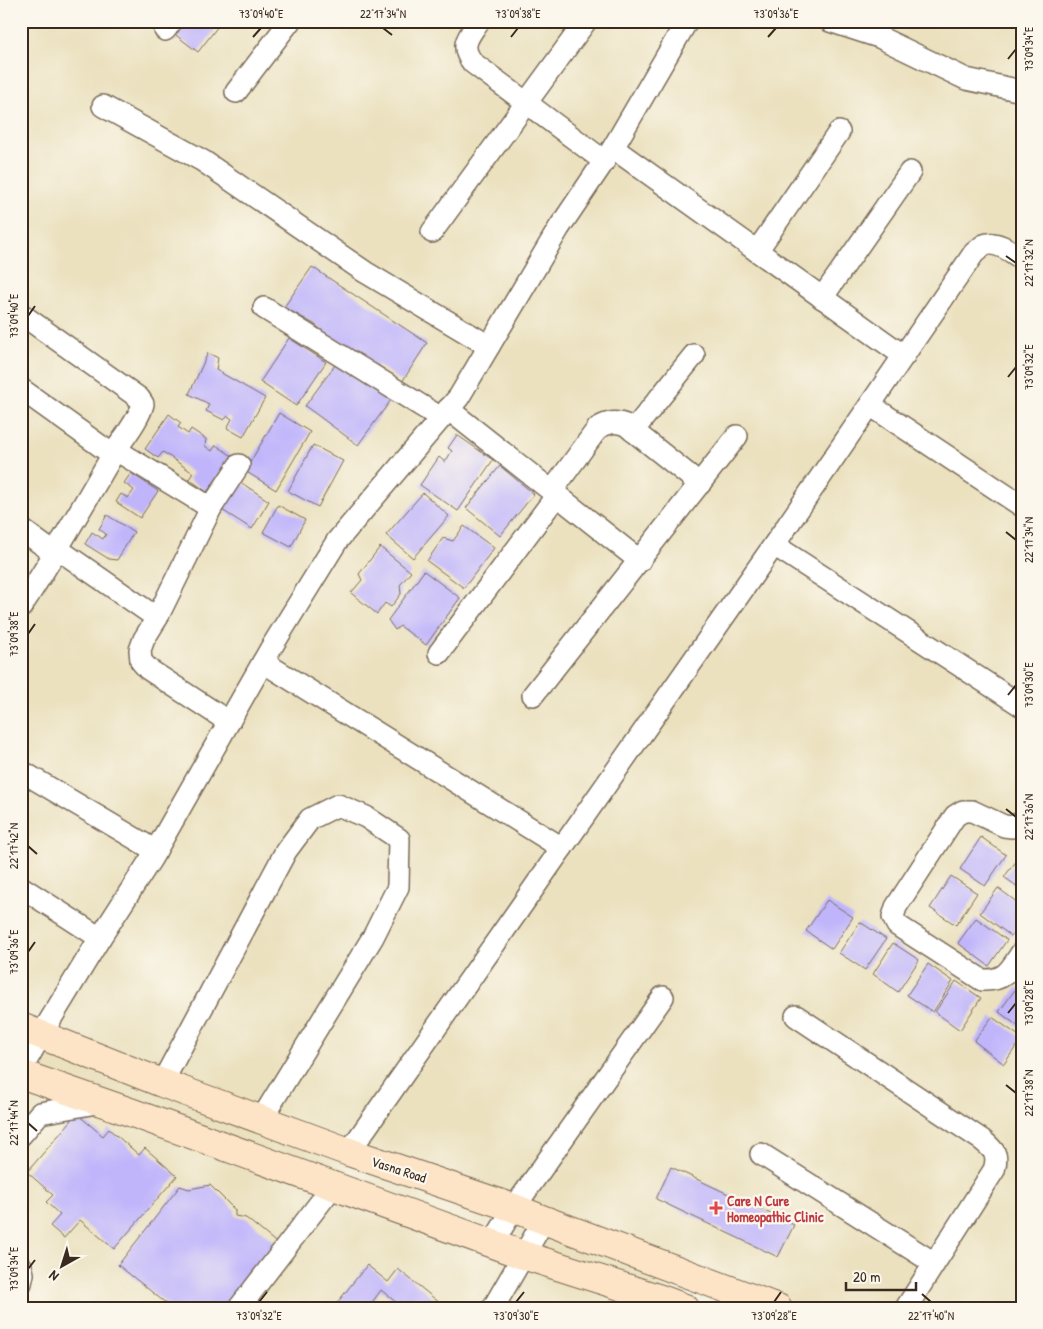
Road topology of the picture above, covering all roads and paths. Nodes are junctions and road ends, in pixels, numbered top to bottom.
1 (290, 21) edge
2 (479, 21) edge
3 (586, 21) edge
4 (687, 21) edge
5 (830, 21) edge
6 (1022, 91) edge
7 (236, 92) dead end
8 (526, 102) junction
9 (104, 106) dead end
10 (839, 132) dead end
11 (608, 154) junction
12 (910, 172) dead end
13 (432, 232) dead end
14 (757, 251) junction
15 (1022, 259) edge
16 (822, 298) junction
17 (264, 308) dead end
18 (21, 314) edge
19 (489, 346) junction
20 (694, 356) dead end
21 (904, 356) junction
22 (21, 390) edge
23 (870, 405) junction
24 (445, 414) junction
25 (633, 431) junction
26 (738, 436) dead end
27 (114, 452) junction
28 (239, 465) dead end
29 (700, 484) junction
30 (554, 493) junction
31 (1022, 506) edge
32 (211, 508) junction
33 (21, 529) edge
34 (774, 545) junction
35 (57, 551) junction
36 (640, 561) junction
37 (21, 608) edge
38 (157, 618) junction
39 (439, 653) dead end
40 (263, 662) junction
41 (533, 695) dead end
42 (1022, 706) edge
43 (229, 722) junction
44 (21, 771) edge
45 (1021, 824) edge
46 (562, 848) junction
47 (156, 851) junction
48 (21, 887) edge
49 (100, 938) junction
50 (1022, 952) edge
51 (662, 998) dead end
52 (796, 1016) dead end
53 (31, 1031) edge
54 (21, 1070) edge
55 (21, 1074) edge
56 (162, 1083) junction
57 (102, 1102) junction
58 (261, 1120) junction
59 (21, 1135) edge
60 (349, 1152) junction
61 (761, 1154) dead end
62 (333, 1186) junction
63 (514, 1208) junction
64 (544, 1220) junction
65 (492, 1244) junction
66 (523, 1255) junction
67 (934, 1264) junction
68 (21, 1266) edge
69 (21, 1283) edge
70 (667, 1305) edge
71 (239, 1308) edge
72 (493, 1308) edge
73 (778, 1308) edge
74 (906, 1308) edge

1 - 7 street
2 - 8 street
3 - 8 street
4 - 11 street
5 - 6 street
8 - 11 street
8 - 13 street
9 - 19 street
10 - 14 street
11 - 14 street
11 - 19 street
12 - 16 street
14 - 16 street
15 - 21 street
16 - 21 street
17 - 24 street
18 - 27 street
19 - 24 street
20 - 25 street
21 - 23 street
22 - 27 street
23 - 31 street
23 - 34 street
24 - 30 street
24 - 40 street
25 - 29 street
25 - 30 street
26 - 29 street
27 - 32 street
27 - 35 street
28 - 32 street
29 - 36 street
30 - 36 street
30 - 39 street
32 - 38 street
33 - 35 street
34 - 42 street
34 - 46 street
35 - 37 street
35 - 38 street
36 - 41 street
38 - 43 street
40 - 43 street
40 - 46 street
43 - 47 street
44 - 47 street
45 - 50 street
46 - 60 street
47 - 49 street
48 - 49 street
49 - 53 street
51 - 63 street
52 - 67 street
53 - 54 street
53 - 56 main road, Vasna Road
55 - 57 main road
56 - 58 main road, Vasna Road
56 - 58 street
57 - 59 street
57 - 62 main road
58 - 60 main road, Vasna Road
60 - 63 main road, Vasna Road
61 - 67 street
62 - 65 main road
62 - 71 street
63 - 64 main road, Vasna Road
63 - 65 street
64 - 66 street
64 - 73 main road, Vasna Road
65 - 66 main road
66 - 70 main road
66 - 72 street
67 - 74 street
68 - 69 street

